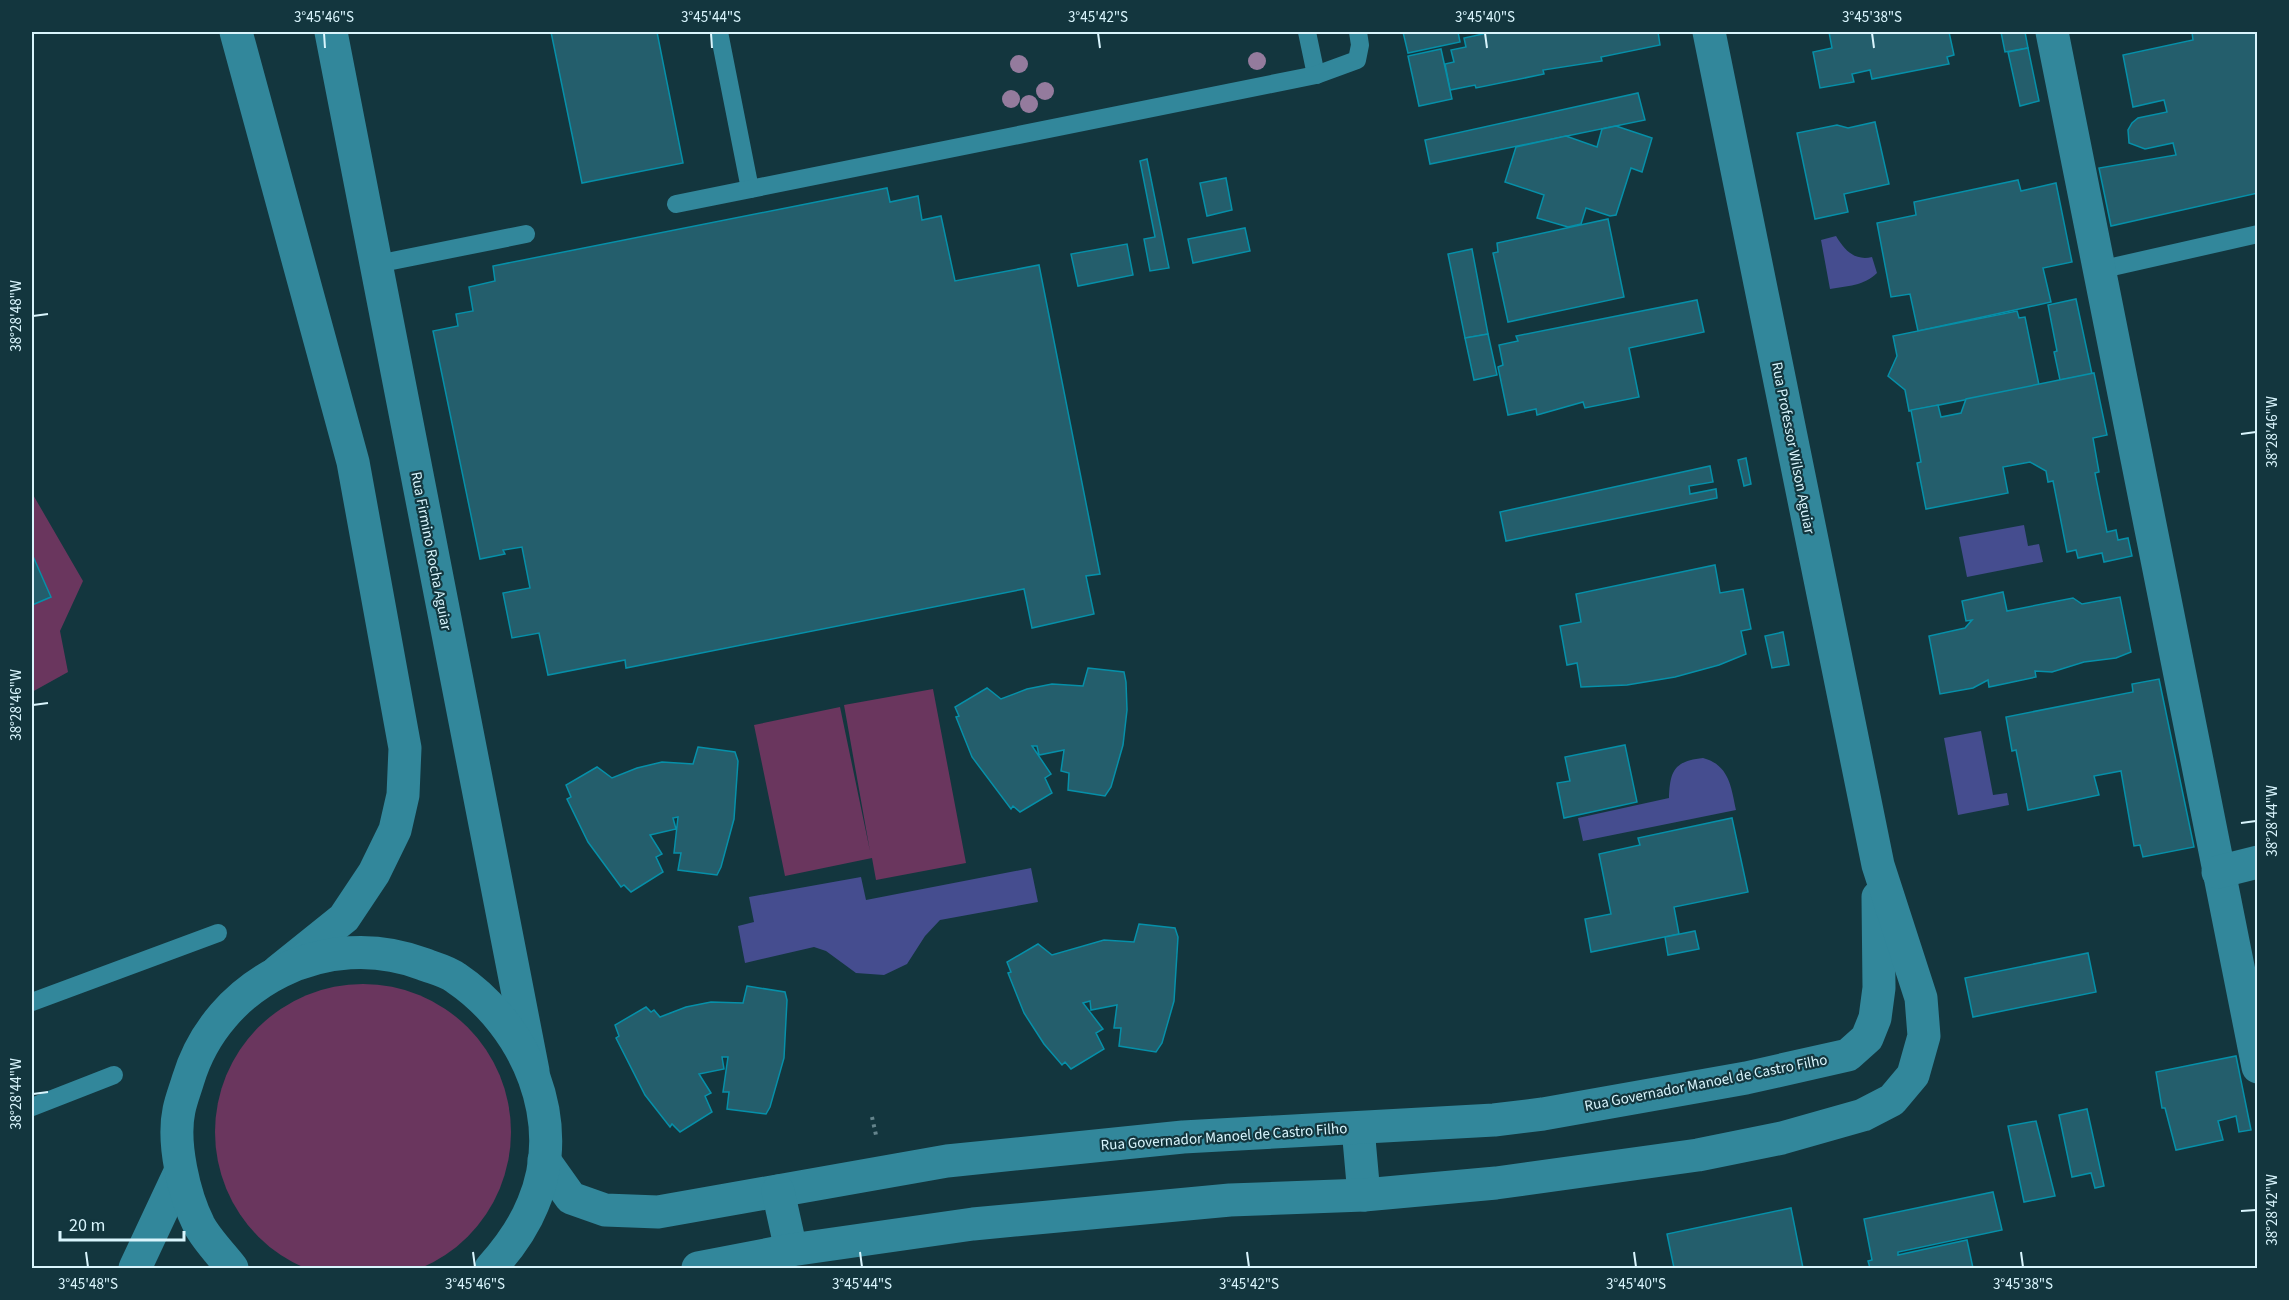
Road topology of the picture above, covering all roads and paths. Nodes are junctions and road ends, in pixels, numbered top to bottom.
1 (236, 32) edge
2 (331, 32) edge
3 (719, 32) edge
4 (1307, 32) edge
5 (1358, 32) edge
6 (1709, 32) edge
7 (2052, 32) edge
8 (1316, 75) junction
9 (750, 189) junction
10 (676, 204) dead end
11 (526, 234) dead end
12 (2258, 234) edge
13 (377, 264) junction
14 (2099, 270) junction
15 (2258, 862) edge
16 (1878, 865) junction
17 (2218, 872) junction
18 (218, 933) dead end
19 (278, 971) junction
20 (32, 1002) edge
21 (2258, 1066) edge
22 (533, 1071) junction
23 (114, 1076) dead end
24 (32, 1107) edge
25 (872, 1117) dead end
26 (1358, 1128) junction
27 (875, 1134) dead end
28 (544, 1160) junction
29 (180, 1172) junction
30 (778, 1191) junction
31 (1364, 1195) junction
32 (791, 1250) junction
33 (135, 1269) edge
34 (232, 1269) edge
35 (491, 1269) edge
36 (698, 1269) edge

1 - 19 street
2 - 13 street, Rua Firmino Rocha Aguiar
3 - 9 lane
4 - 8 lane
5 - 8 lane
6 - 16 street, Rua Professor Wilson Aguiar
7 - 14 street
8 - 9 lane
9 - 10 lane
11 - 13 lane
12 - 14 lane
13 - 22 street, Rua Firmino Rocha Aguiar
14 - 17 street
15 - 17 street
16 - 26 street, Rua Governador Manoel de Castro Filho
16 - 31 street
17 - 21 street
18 - 20 lane
19 - 22 street
19 - 29 street
22 - 28 street
23 - 24 lane
25 - 27 path
26 - 30 street, Rua Governador Manoel de Castro Filho
26 - 31 street
28 - 30 street, Rua Governador Manoel de Castro Filho
28 - 35 street
29 - 33 street
29 - 34 street
30 - 32 street
31 - 32 street
32 - 36 street

